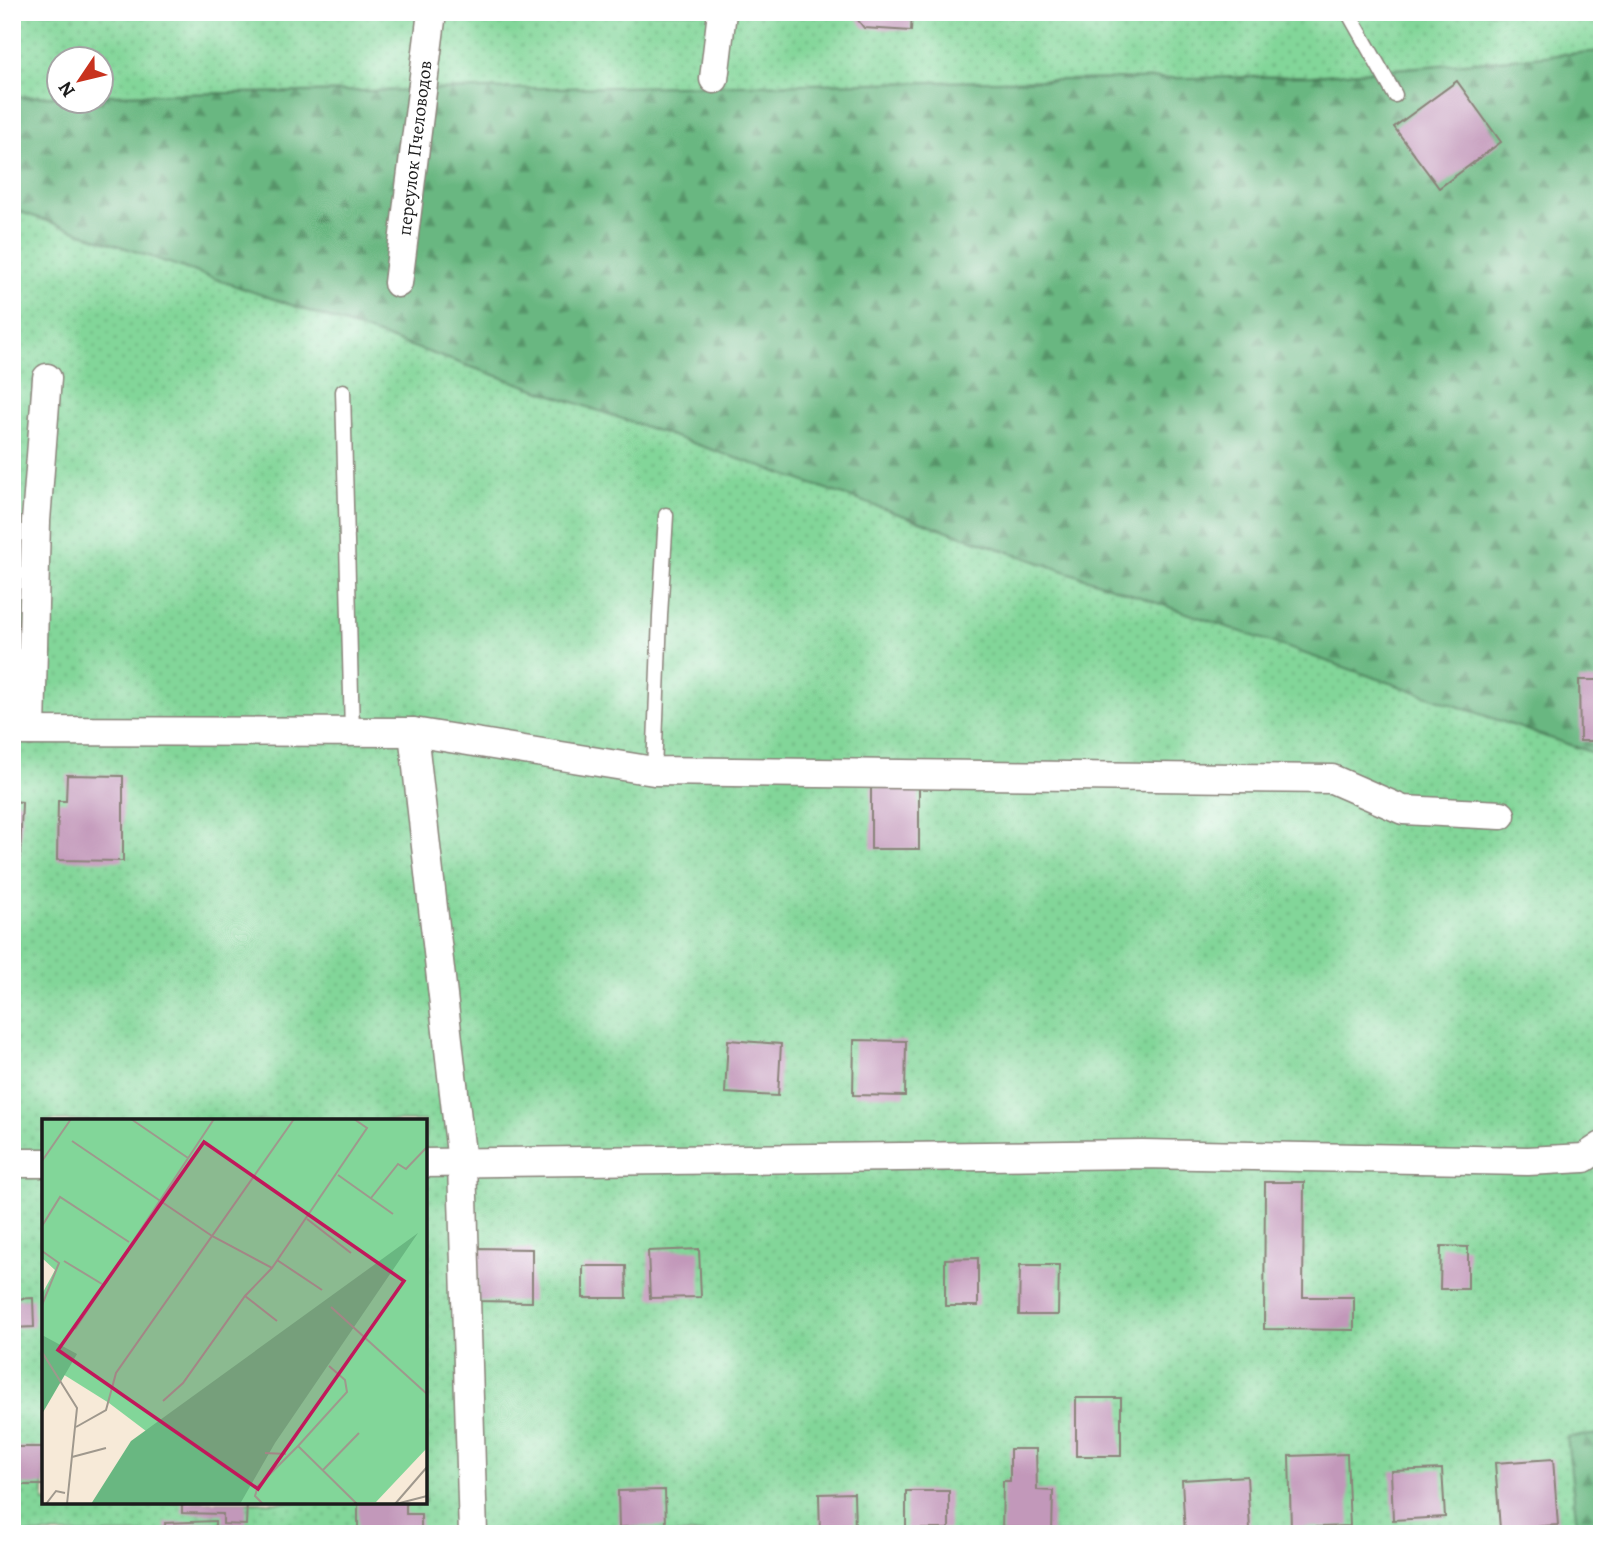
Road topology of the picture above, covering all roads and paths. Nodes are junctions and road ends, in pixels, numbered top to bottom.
1 (432, 12) edge
2 (722, 12) edge
3 (1348, 12) edge
4 (714, 79) dead end
5 (1395, 95) dead end
6 (398, 283) dead end
7 (47, 378) dead end
8 (342, 391) dead end
9 (666, 515) dead end
10 (22, 731) edge
11 (352, 732) junction
12 (413, 732) junction
13 (654, 771) junction
14 (1501, 815) dead end
15 (1602, 1146) edge
16 (12, 1163) edge
17 (42, 1163) edge
18 (427, 1163) edge
19 (461, 1163) junction
20 (473, 1534) edge

1 - 6 street, переулок Пчеловодов
2 - 4 street
3 - 5 lane
7 - 10 street
8 - 11 lane
9 - 13 lane
10 - 11 street
11 - 12 street
12 - 13 street
12 - 19 street
13 - 14 street
15 - 19 street
16 - 17 street
18 - 19 street
19 - 20 street

